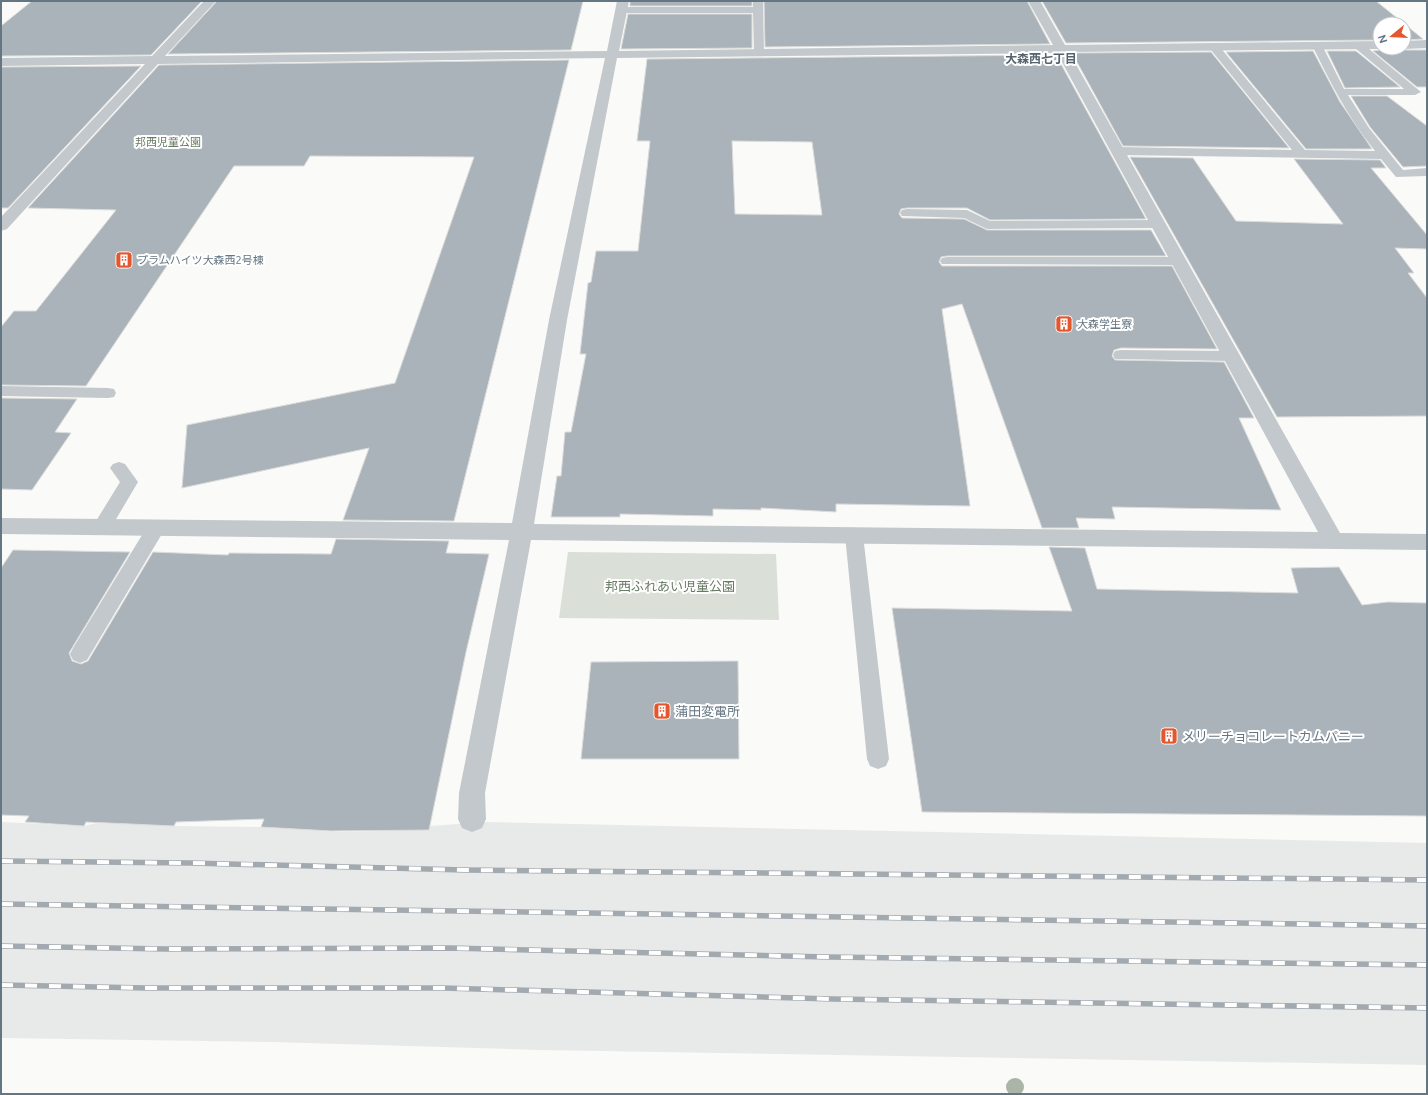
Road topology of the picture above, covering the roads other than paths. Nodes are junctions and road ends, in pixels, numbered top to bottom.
1 (210, 1) edge
2 (1034, 1) edge
3 (622, 5) edge
4 (758, 5) edge
5 (1412, 44) edge
6 (1427, 44) edge
7 (1372, 45) edge
8 (1359, 46) junction
9 (1318, 47) junction
10 (1214, 48) junction
11 (1061, 50) junction
12 (759, 53) junction
13 (613, 55) junction
14 (154, 61) junction
15 (1, 62) edge
16 (1340, 92) junction
17 (1118, 151) junction
18 (1302, 154) junction
19 (1384, 155) junction
20 (1427, 172) edge
21 (907, 213) dead end
22 (1158, 224) junction
23 (1, 226) edge
24 (947, 261) dead end
25 (1179, 261) junction
26 (1121, 355) dead end
27 (1231, 356) junction
28 (1, 391) edge
29 (108, 392) dead end
30 (119, 468) dead end
31 (1, 526) edge
32 (102, 526) junction
33 (157, 527) junction
34 (521, 531) junction
35 (854, 535) junction
36 (1333, 540) junction
37 (1427, 542) edge
38 (80, 654) dead end
39 (878, 759) dead end
40 (472, 819) dead end

1 - 14 street
2 - 11 street
3 - 4 lane
3 - 13 street
4 - 12 lane
5 - 6 street
7 - 8 street
8 - 9 street
8 - 16 lane
9 - 10 street
9 - 16 lane
10 - 11 street
10 - 18 lane
11 - 12 street
11 - 17 street
12 - 13 street
13 - 14 street
13 - 34 street
14 - 15 street
14 - 23 street
16 - 19 lane
17 - 18 lane
17 - 22 street
18 - 19 lane
19 - 20 lane
21 - 22 lane
22 - 25 street
24 - 25 lane
25 - 27 street
26 - 27 lane
27 - 36 street
28 - 29 lane
30 - 32 lane
31 - 32 street
32 - 33 street
33 - 34 street
33 - 38 lane
34 - 35 street
34 - 40 street
35 - 36 street
35 - 39 lane
36 - 37 street

